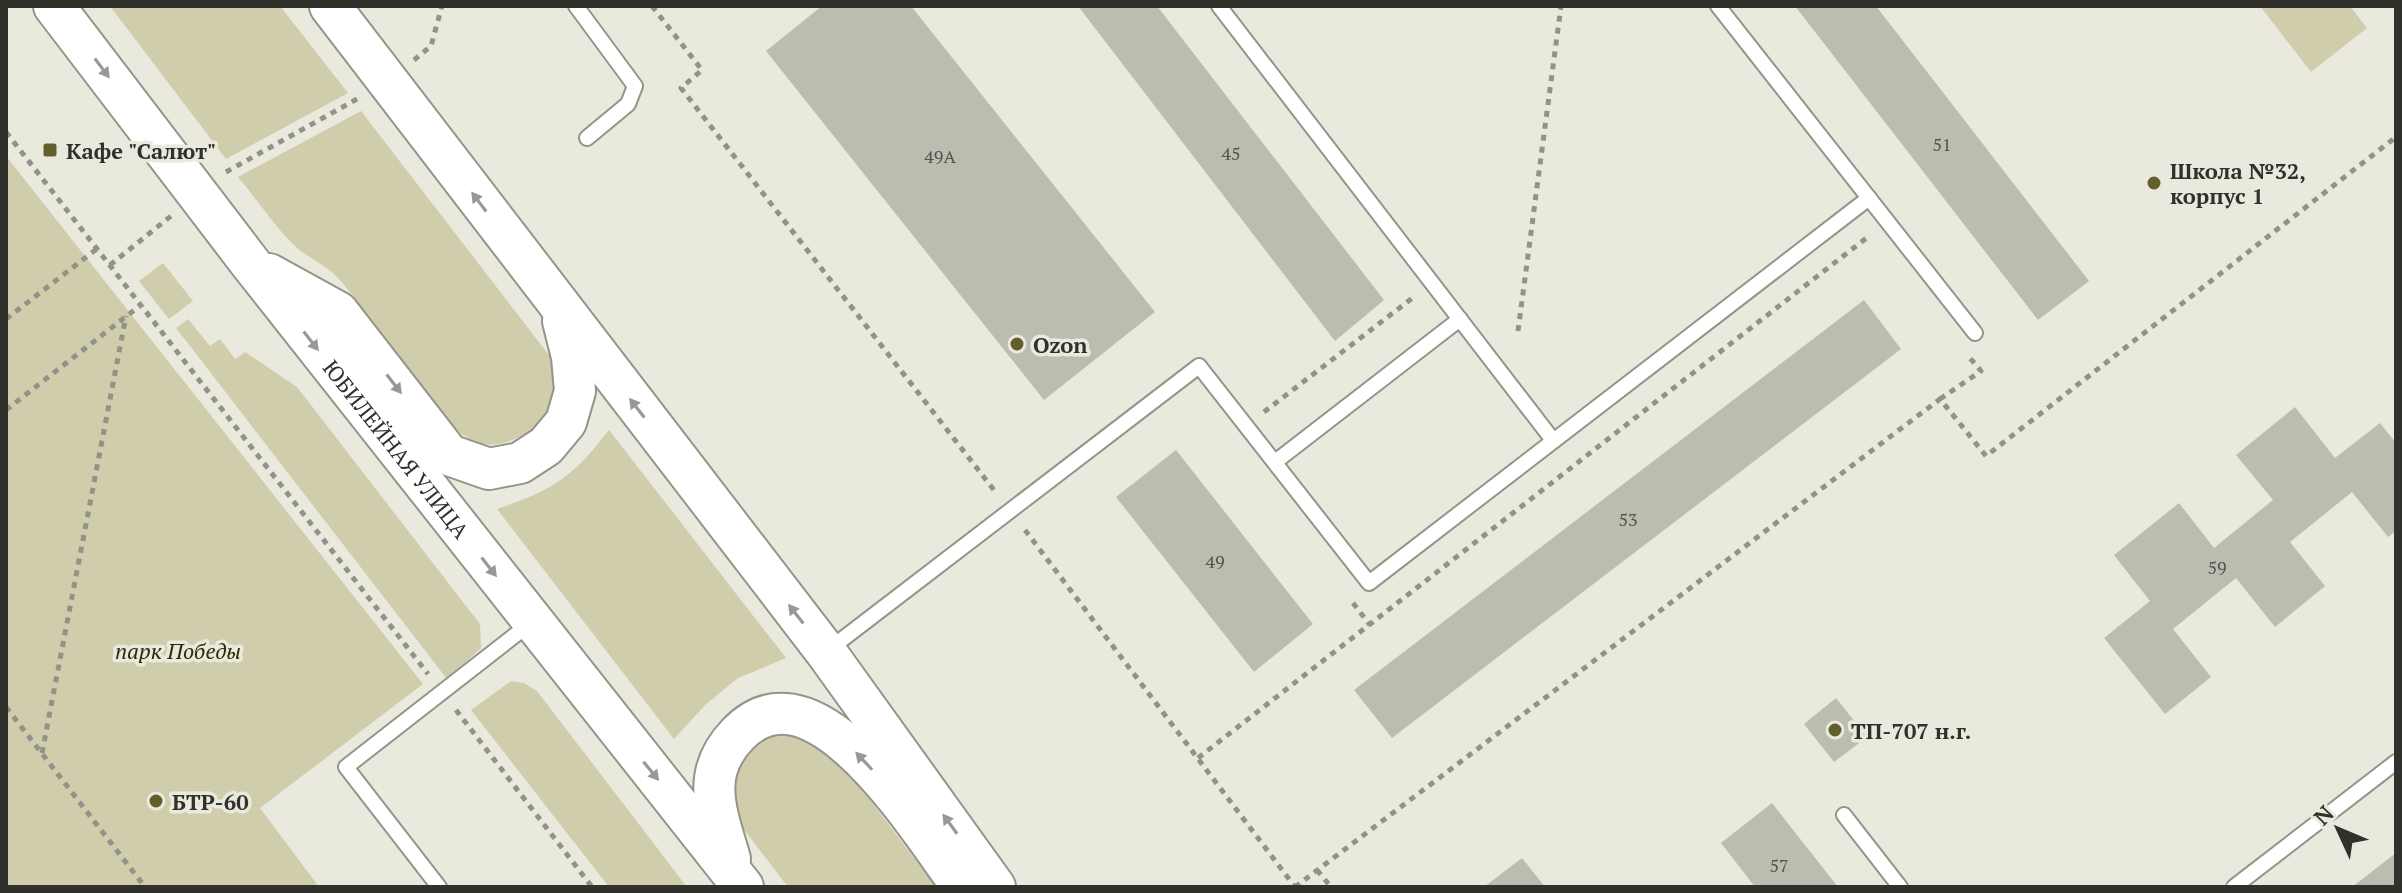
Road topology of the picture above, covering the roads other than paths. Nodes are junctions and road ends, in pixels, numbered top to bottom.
1 (54, 6) edge
2 (330, 6) edge
3 (576, 6) edge
4 (1219, 6) edge
5 (1718, 6) edge
6 (587, 138) dead end
7 (1869, 198) junction
8 (251, 264) junction
9 (559, 307) junction
10 (1460, 319) junction
11 (1975, 333) dead end
12 (1552, 439) junction
13 (1275, 462) junction
14 (532, 622) junction
15 (826, 652) junction
16 (2396, 762) edge
17 (1844, 815) dead end
18 (739, 881) edge
19 (439, 887) edge
20 (965, 887) edge
21 (995, 887) edge
22 (1900, 887) edge
23 (2234, 887) edge

1 -> 8 main road, ЮБИЛЕЙНАЯ УЛИЦА
9 -> 2 main road
3 - 6 lane
4 - 10 lane
5 - 7 lane
7 - 11 lane
7 - 12 lane
8 -> 9 main road
8 -> 14 main road, ЮБИЛЕЙНАЯ УЛИЦА
15 -> 9 main road
10 - 12 lane
10 - 13 lane
12 - 13 lane
13 - 15 lane
14 -> 18 main road, ЮБИЛЕЙНАЯ УЛИЦА
14 - 19 lane
21 -> 15 main road
16 - 23 lane
17 - 22 lane
20 -> 18 main road

